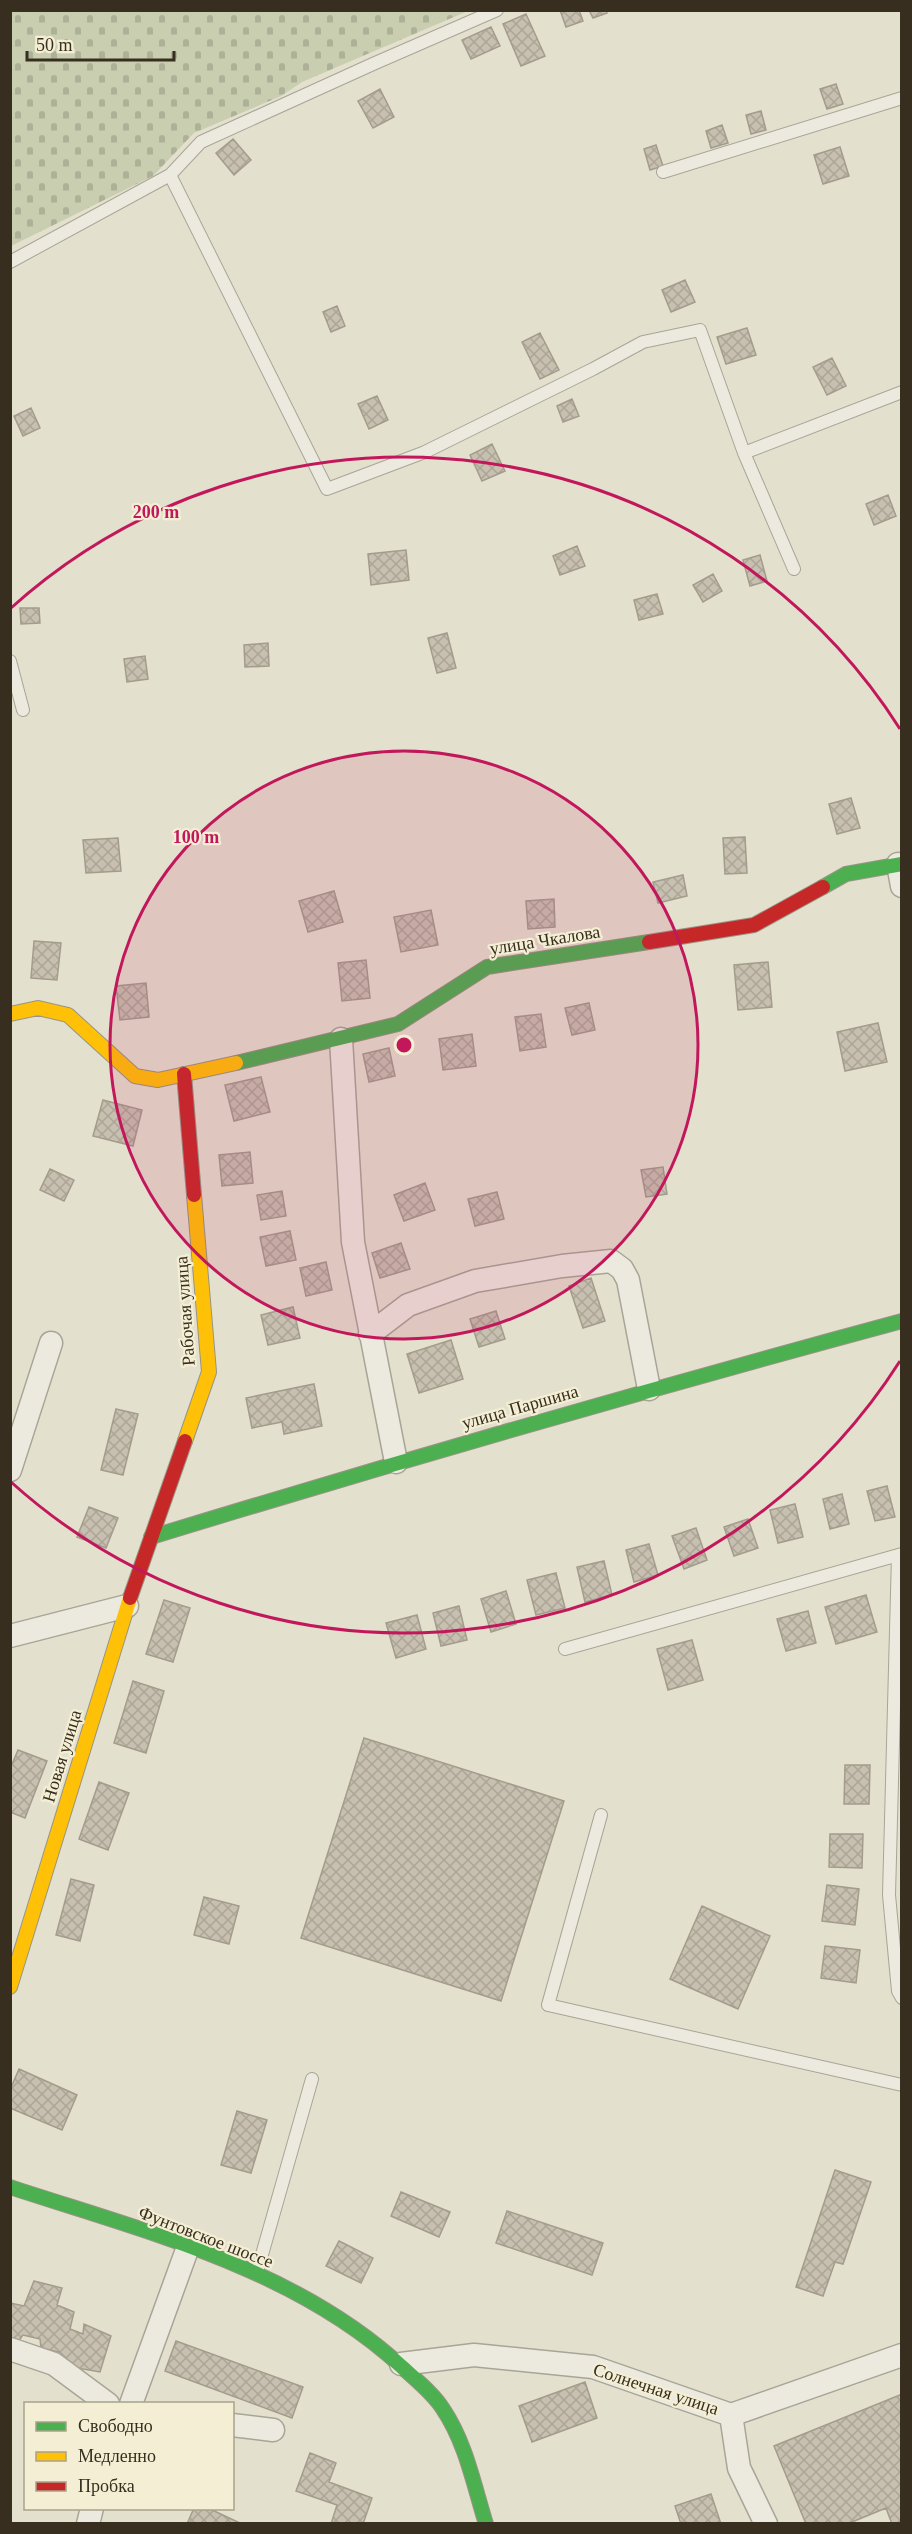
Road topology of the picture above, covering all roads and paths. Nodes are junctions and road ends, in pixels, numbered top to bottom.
1 (497, 10) edge
2 (902, 98) edge
3 (663, 172) dead end
4 (170, 175) junction
5 (10, 262) edge
6 (902, 392) edge
7 (744, 453) junction
8 (794, 569) dead end
9 (10, 661) edge
10 (23, 710) dead end
11 (900, 871) edge
12 (11, 1016) edge
13 (341, 1040) junction
14 (184, 1074) junction
15 (902, 1321) edge
16 (369, 1334) junction
17 (51, 1343) dead end
18 (649, 1389) junction
19 (396, 1462) junction
20 (10, 1470) edge
21 (151, 1537) junction
22 (900, 1555) edge
23 (127, 1606) junction
24 (10, 1636) edge
25 (565, 1649) dead end
26 (601, 1815) dead end
27 (10, 1987) edge
28 (902, 1998) edge
29 (312, 2079) dead end
30 (902, 2085) edge
31 (10, 2187) edge
32 (188, 2247) junction
33 (256, 2273) junction
34 (10, 2349) edge
35 (902, 2355) edge
36 (401, 2364) junction
37 (107, 2402) edge
38 (131, 2402) edge
39 (731, 2415) junction
40 (234, 2425) edge
41 (273, 2430) dead end
42 (486, 2523) edge
43 (766, 2523) edge

1 - 4 lane
2 - 3 lane
4 - 5 lane
4 - 7 lane
6 - 7 lane
7 - 8 lane
9 - 10 lane
11 - 13 street, улица Чкалова
12 - 14 street, улица Чкалова
13 - 14 street, улица Чкалова
13 - 16 street
14 - 21 street, Рабочая улица
15 - 18 street, улица Паршина
16 - 18 street
16 - 19 street
17 - 20 street
18 - 19 street, улица Паршина
19 - 21 street, улица Паршина
21 - 23 street, Новая улица
22 - 25 lane
22 - 28 lane
23 - 24 street
23 - 27 street, Новая улица
26 - 30 lane
29 - 33 lane
31 - 32 street, Фунтовское шоссе
32 - 33 street, Фунтовское шоссе
32 - 38 street
33 - 36 street, Фунтовское шоссе
34 - 37 street
35 - 39 street, Солнечная улица
36 - 39 street, Солнечная улица
36 - 42 street, Фунтовское шоссе
39 - 43 street
40 - 41 street

